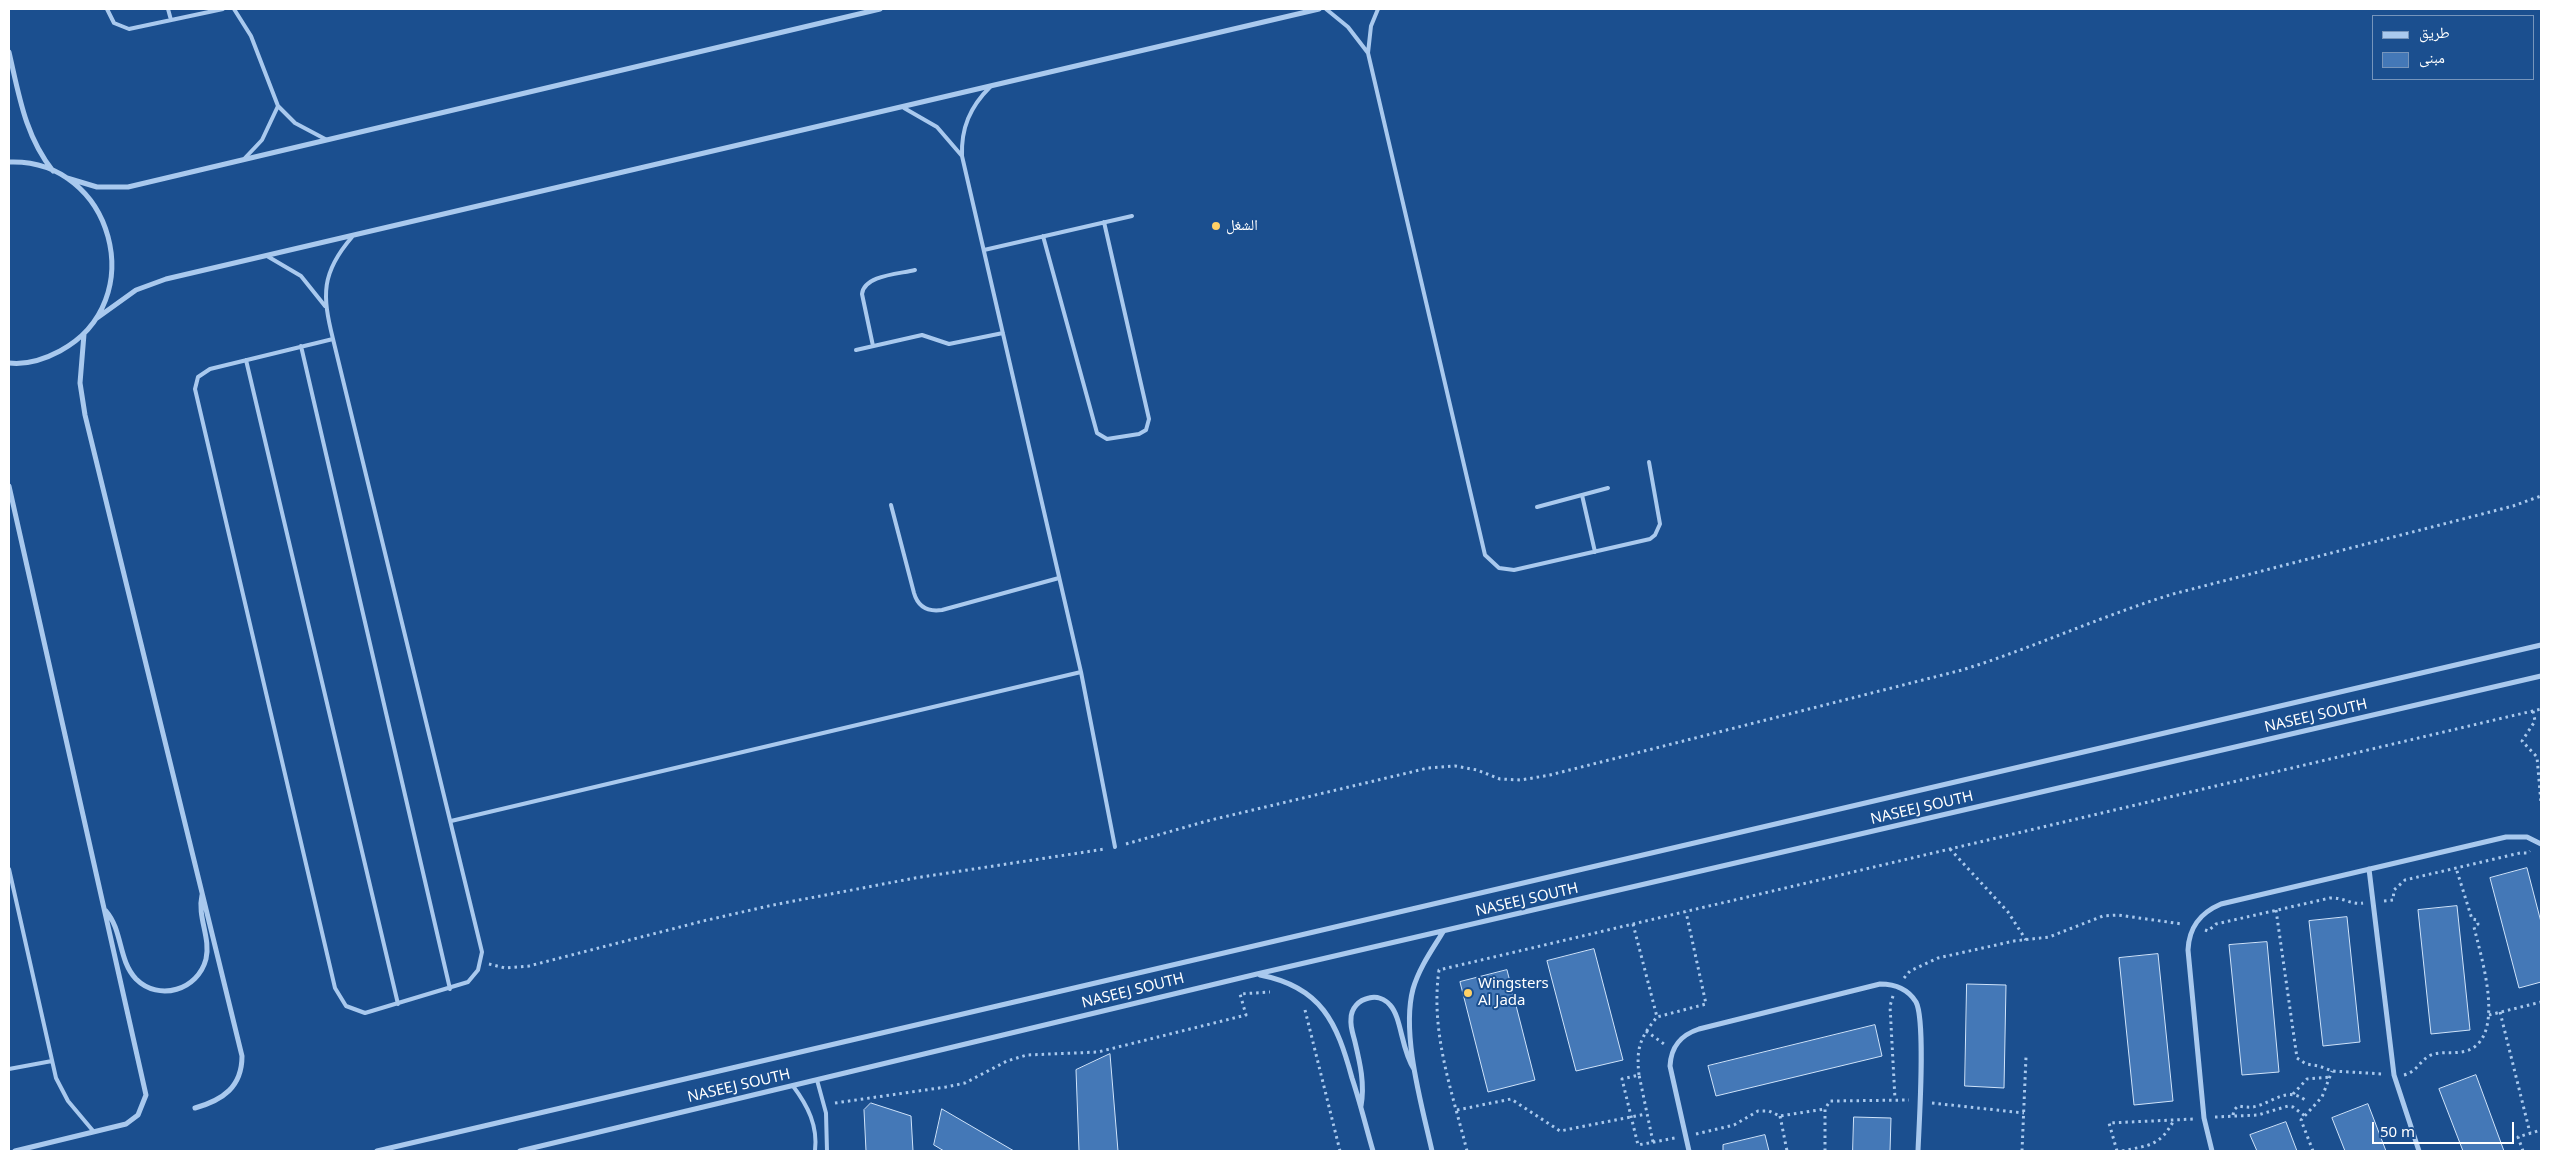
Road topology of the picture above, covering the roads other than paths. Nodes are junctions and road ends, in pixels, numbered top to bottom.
1 (107, 9) edge
2 (168, 9) edge
3 (223, 9) edge
4 (234, 9) edge
5 (880, 9) edge
6 (1319, 9) edge
7 (1326, 9) edge
8 (1378, 9) edge
9 (171, 20) junction
10 (9, 52) edge
11 (1368, 53) junction
12 (990, 87) junction
13 (278, 106) junction
14 (904, 108) junction
15 (326, 140) junction
16 (962, 156) junction
17 (245, 158) junction
18 (9, 162) edge
19 (54, 171) junction
20 (67, 178) junction
21 (1132, 216) dead end
22 (1104, 222) junction
23 (1043, 236) junction
24 (352, 237) junction
25 (984, 250) junction
26 (267, 256) junction
27 (915, 270) dead end
28 (325, 306) junction
29 (97, 318) junction
30 (84, 334) junction
31 (1003, 334) junction
32 (333, 339) junction
33 (301, 346) junction
34 (873, 346) junction
35 (856, 350) dead end
36 (246, 360) junction
37 (9, 364) edge
38 (1649, 462) dead end
39 (9, 486) edge
40 (1608, 488) dead end
41 (1582, 495) junction
42 (892, 505) dead end
43 (1537, 507) dead end
44 (1595, 552) junction
45 (1060, 578) junction
46 (2541, 645) edge
47 (1081, 672) junction
48 (2541, 676) edge
49 (451, 821) junction
50 (2539, 843) edge
51 (1115, 847) road end
52 (9, 869) edge
53 (2369, 870) junction
54 (202, 892) junction
55 (104, 909) junction
56 (1444, 932) junction
57 (1257, 974) junction
58 (450, 988) junction
59 (398, 1004) junction
60 (52, 1062) junction
61 (9, 1069) edge
62 (1416, 1071) junction
63 (817, 1080) junction
64 (793, 1086) junction
65 (195, 1108) dead end
66 (1361, 1108) junction
67 (94, 1132) junction
68 (15, 1151) edge
69 (377, 1151) edge
70 (520, 1151) edge
71 (815, 1151) edge
72 (826, 1151) edge
73 (1373, 1151) edge
74 (1432, 1151) edge
75 (1689, 1151) edge
76 (1918, 1151) edge
77 (2212, 1151) edge
78 (2419, 1151) edge

1 - 9 lane
2 - 9 lane
3 - 9 lane
4 - 13 lane
5 - 15 street
6 - 12 street
7 - 11 lane
8 - 11 lane
10 - 19 street
11 - 44 lane
12 - 14 street
12 - 16 lane
13 - 15 lane
13 - 17 lane
14 - 16 lane
14 - 24 street
15 - 17 street
16 - 25 lane
17 - 20 street
18 - 19 street
19 - 20 street
20 - 29 street
21 - 22 lane
22 - 23 lane
22 - 23 lane
23 - 25 lane
24 - 26 street
24 - 28 lane
25 - 31 lane
26 - 28 lane
26 - 29 street
27 - 34 lane
28 - 32 lane
29 - 30 street
30 - 37 street
30 - 54 street
31 - 34 lane
31 - 45 lane
32 - 33 lane
32 - 49 lane
33 - 36 lane
33 - 58 lane
34 - 35 lane
36 - 59 lane
36 - 59 lane
38 - 44 lane
39 - 55 street
40 - 41 lane
41 - 43 lane
41 - 44 lane
42 - 45 lane
45 - 47 lane
46 - 69 street
47 - 49 lane
47 - 51 lane
48 - 56 street, NASEEJ SOUTH
49 - 58 lane
50 - 53 street
52 - 60 lane
53 - 77 street
53 - 78 street
54 - 55 street
54 - 65 street
55 - 67 street
56 - 57 street, NASEEJ SOUTH
56 - 62 street
57 - 63 street, NASEEJ SOUTH
57 - 66 street
58 - 59 lane
60 - 61 lane
60 - 67 lane
62 - 66 street
62 - 74 street
63 - 64 street, NASEEJ SOUTH
63 - 72 lane
64 - 70 street, NASEEJ SOUTH
64 - 71 lane
66 - 73 street
67 - 68 street
75 - 76 street

